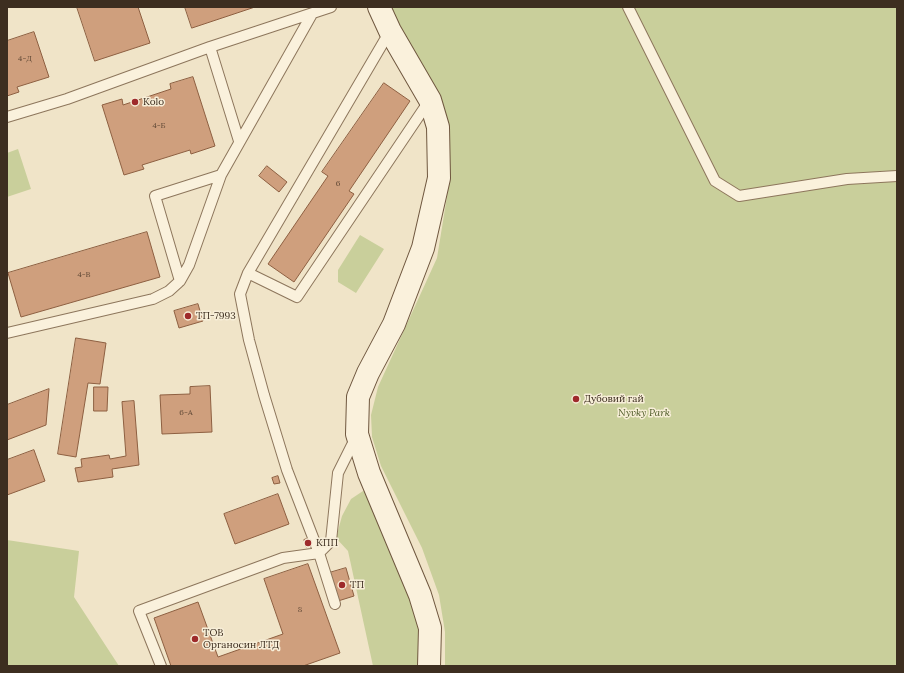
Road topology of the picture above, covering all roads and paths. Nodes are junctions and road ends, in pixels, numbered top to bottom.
1 (331, 7) edge
2 (379, 7) edge
3 (628, 7) edge
4 (312, 14) junction
5 (390, 31) junction
6 (210, 47) junction
7 (430, 100) junction
8 (7, 117) edge
9 (239, 141) junction
10 (221, 175) junction
11 (897, 176) edge
12 (248, 273) junction
13 (180, 281) junction
14 (7, 333) edge
15 (357, 434) junction
16 (319, 553) junction
17 (335, 604) dead end
18 (161, 666) edge
19 (429, 666) edge

1 - 4 lane
2 - 5 street
3 - 11 lane
4 - 6 lane
4 - 9 lane
5 - 7 street
5 - 12 lane
6 - 8 lane
6 - 9 lane
7 - 12 lane
7 - 15 street
9 - 10 lane
10 - 13 lane
10 - 13 lane
12 - 16 lane
13 - 14 lane
15 - 16 lane
15 - 19 street
16 - 17 lane
16 - 18 lane

